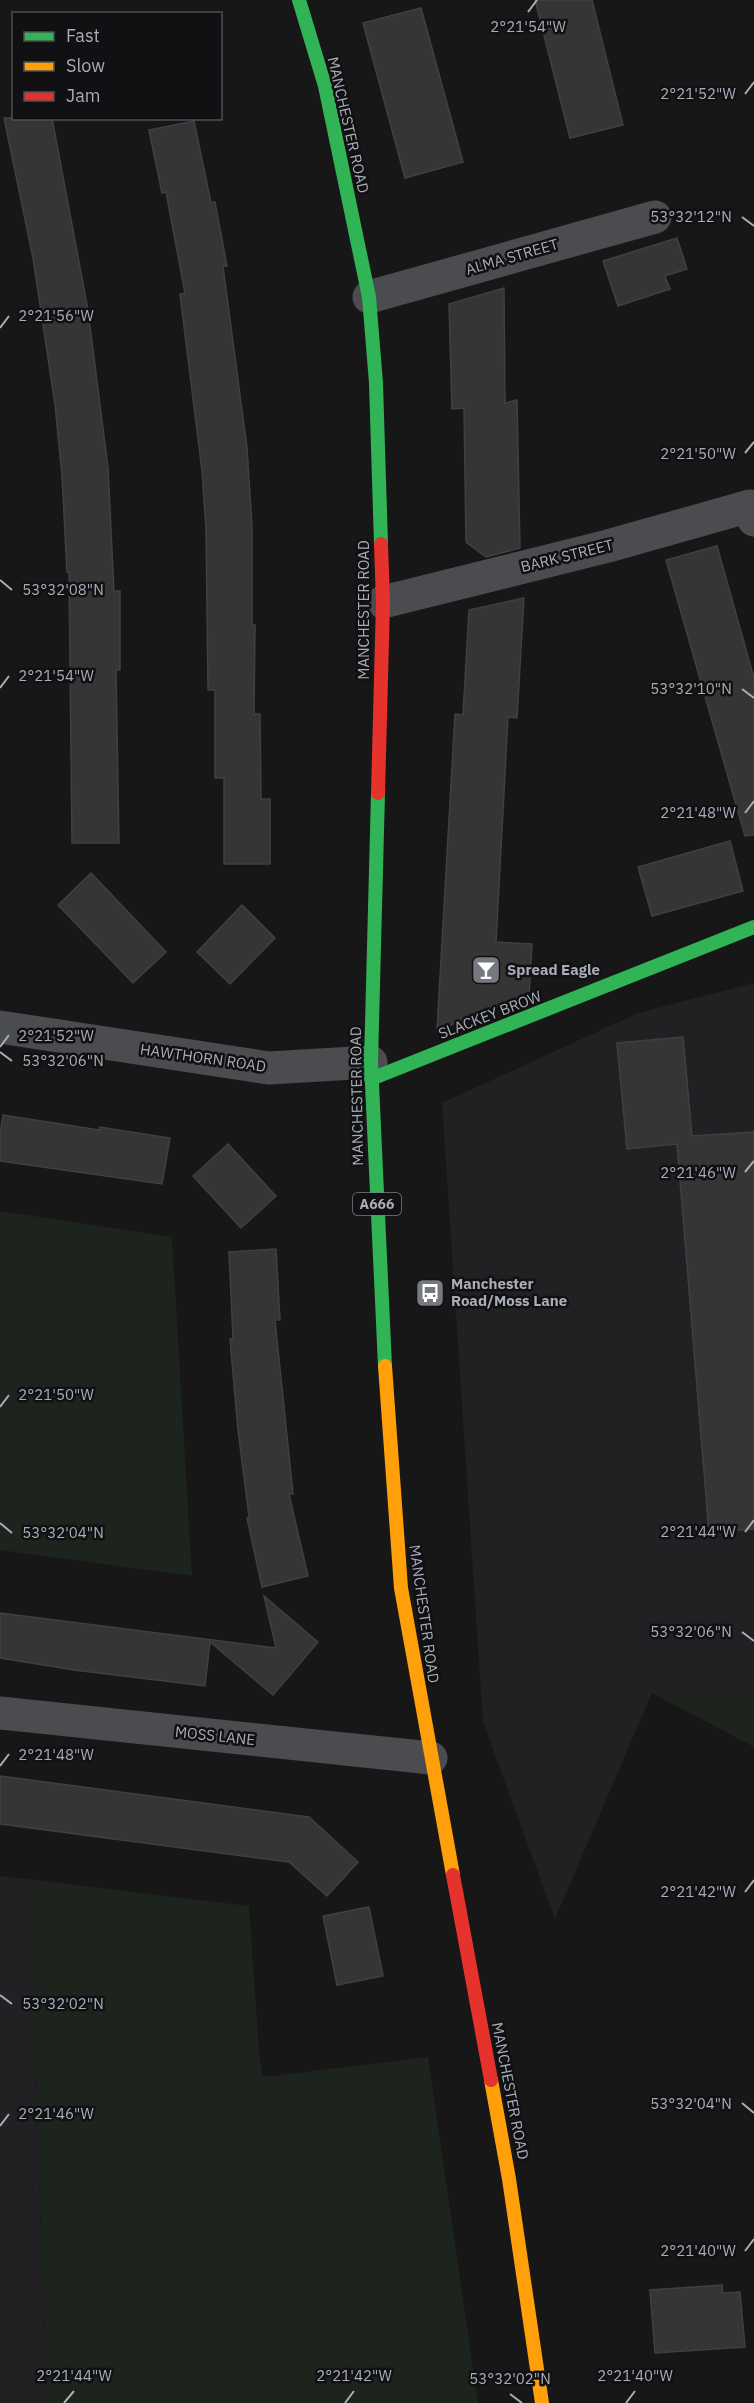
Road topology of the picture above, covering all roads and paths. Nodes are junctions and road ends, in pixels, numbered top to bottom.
1 (299, 0) edge
2 (655, 217) dead end
3 (369, 297) junction
4 (752, 513) edge
5 (383, 602) junction
6 (754, 927) edge
7 (0, 1027) edge
8 (371, 1070) junction
9 (0, 1713) edge
10 (430, 1758) junction
11 (542, 2403) edge

1 - 3 main road, MANCHESTER ROAD / A666
2 - 3 street, ALMA STREET
3 - 5 main road, MANCHESTER ROAD / A666
4 - 5 street, BARK STREET
5 - 8 main road, MANCHESTER ROAD / A666
6 - 8 main road, SLACKEY BROW
7 - 8 street, HAWTHORN ROAD
8 - 10 main road, MANCHESTER ROAD / A666
9 - 10 street, MOSS LANE
10 - 11 main road, MANCHESTER ROAD / A666

